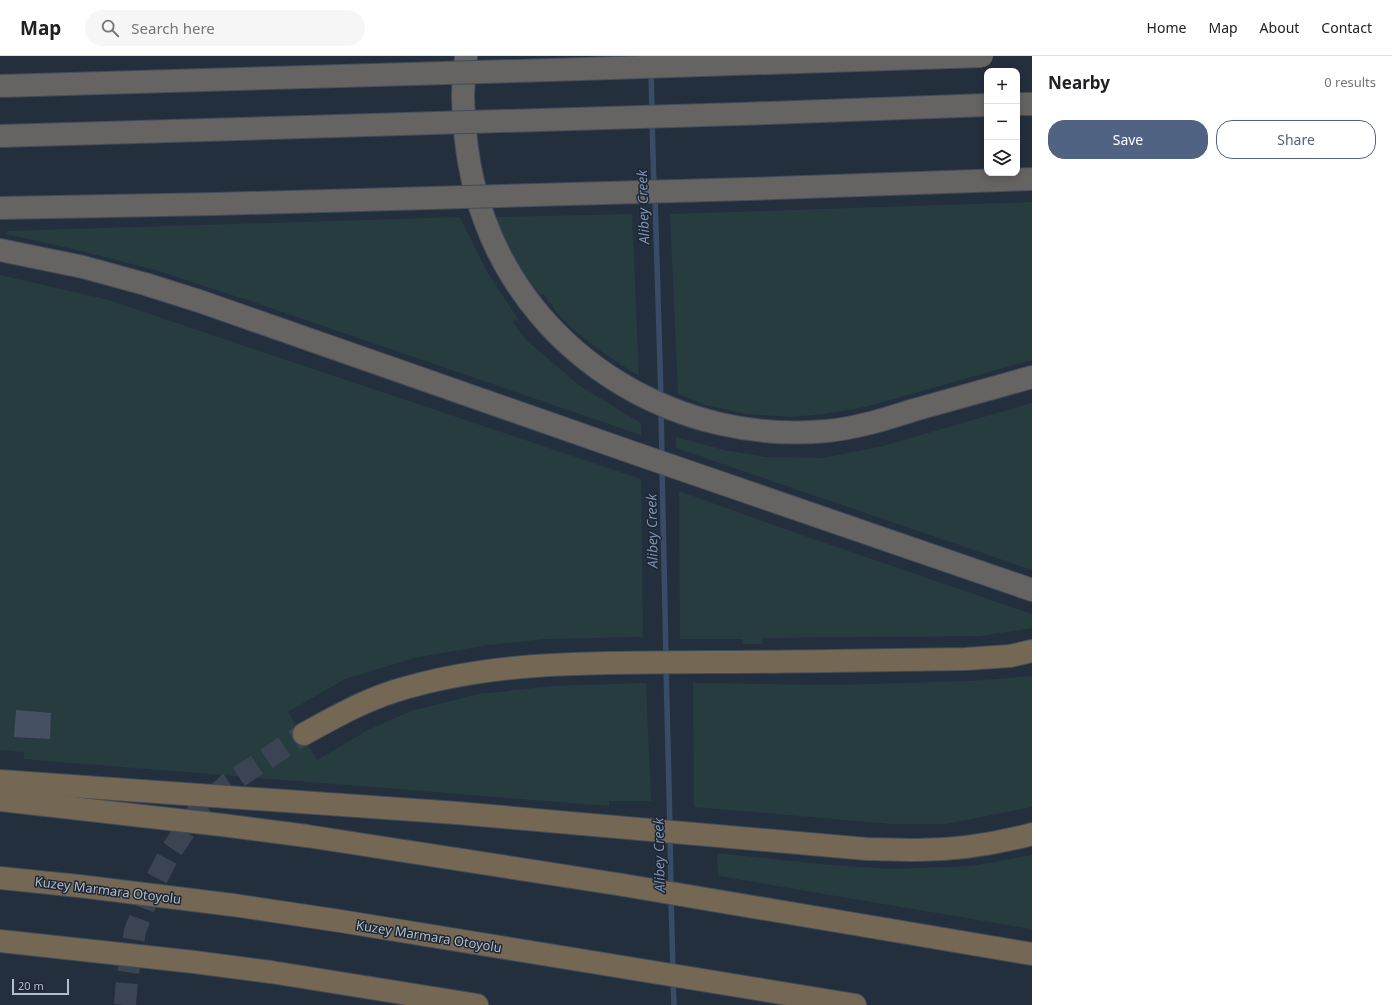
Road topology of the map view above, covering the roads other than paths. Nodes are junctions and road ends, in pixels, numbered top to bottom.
1 (466, 56) edge
2 (982, 56) edge
3 (0, 86) edge
4 (1020, 104) edge
5 (1032, 104) edge
6 (984, 105) edge
7 (0, 136) edge
8 (1032, 179) edge
9 (0, 208) edge
10 (0, 250) edge
11 (1032, 377) edge
12 (1032, 590) edge
13 (1032, 651) edge
14 (304, 734) tunnel mouth
15 (0, 781) edge
16 (0, 800) edge
17 (1032, 834) edge
18 (0, 878) edge
19 (0, 941) edge
20 (1032, 954) edge
21 (477, 1005) edge
22 (856, 1005) edge

1 - 11 highway
2 - 3 highway, bridge
4 - 5 highway
6 - 7 highway, bridge
8 - 9 highway, bridge
10 - 12 highway
13 - 14 highway
15 - 17 highway
16 - 20 highway
18 - 22 highway, Kuzey Marmara Otoyolu
19 - 21 highway

